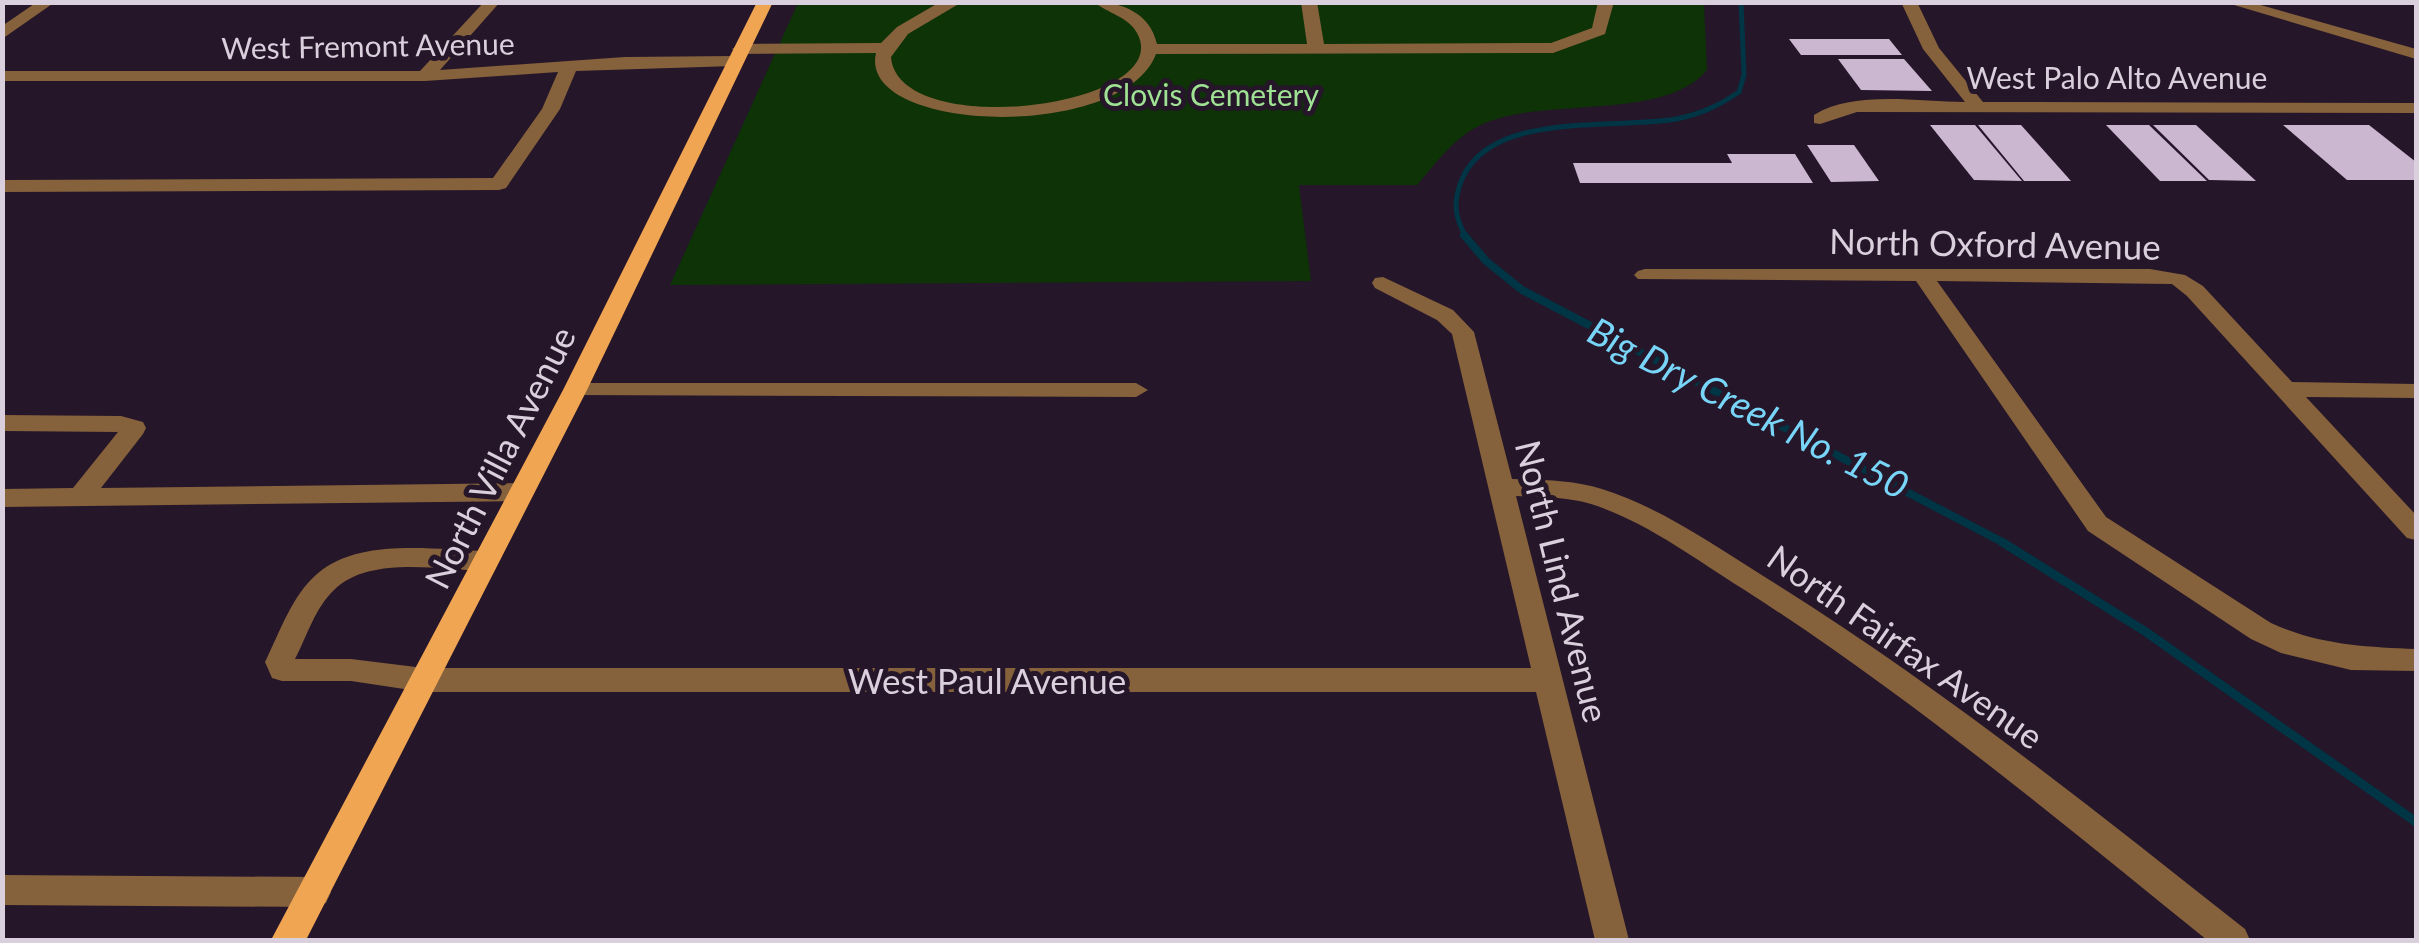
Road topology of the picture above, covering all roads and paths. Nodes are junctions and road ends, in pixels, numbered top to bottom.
1 (48, 2) edge
2 (493, 2) edge
3 (765, 2) edge
4 (955, 2) edge
5 (1101, 2) edge
6 (1309, 2) edge
7 (1606, 2) edge
8 (1909, 2) edge
9 (2231, 2) edge
10 (2, 34) edge
11 (885, 48) junction
12 (1316, 48) junction
13 (1149, 49) junction
14 (2416, 54) edge
15 (737, 55) junction
16 (569, 66) junction
17 (2, 76) edge
18 (426, 76) junction
19 (1978, 107) junction
20 (2416, 108) edge
21 (1820, 119) dead end
22 (2, 186) edge
23 (1644, 275) dead end
24 (1922, 275) junction
25 (1382, 283) dead end
26 (2283, 388) junction
27 (575, 390) junction
28 (1136, 390) dead end
29 (2416, 391) edge
30 (2, 423) edge
31 (1501, 487) junction
32 (522, 492) junction
33 (80, 497) junction
34 (2, 498) edge
35 (2416, 531) edge
36 (486, 561) junction
37 (2416, 660) edge
38 (424, 680) junction
39 (1551, 680) junction
40 (2, 890) edge
41 (314, 892) junction
42 (288, 940) edge
43 (1612, 940) edge
44 (2232, 940) edge

1 - 10 street
2 - 18 street
3 - 15 main road, North Villa Avenue
4 - 11 street
5 - 13 street
6 - 12 street
7 - 12 street
8 - 19 street
9 - 14 street
11 - 13 street
11 - 15 street, West Fremont Avenue
12 - 13 street
15 - 16 street, West Fremont Avenue
15 - 27 main road, North Villa Avenue
16 - 18 street, West Fremont Avenue
16 - 22 street
17 - 18 street, West Fremont Avenue
19 - 20 street, West Palo Alto Avenue
19 - 21 street, West Palo Alto Avenue
23 - 24 street, North Oxford Avenue
24 - 26 street, North Oxford Avenue
24 - 37 street
25 - 31 street, North Lind Avenue
26 - 29 street
26 - 35 street, North Oxford Avenue
27 - 28 street
27 - 32 main road, North Villa Avenue
30 - 33 street
31 - 39 street, North Lind Avenue
31 - 44 street, North Fairfax Avenue
32 - 33 street
32 - 36 main road, North Villa Avenue
33 - 34 street
36 - 38 main road, North Villa Avenue
36 - 38 street, West Paul Avenue
38 - 39 street, West Paul Avenue
38 - 41 main road, North Villa Avenue
39 - 43 street, North Lind Avenue
40 - 41 street
41 - 42 main road, North Villa Avenue

